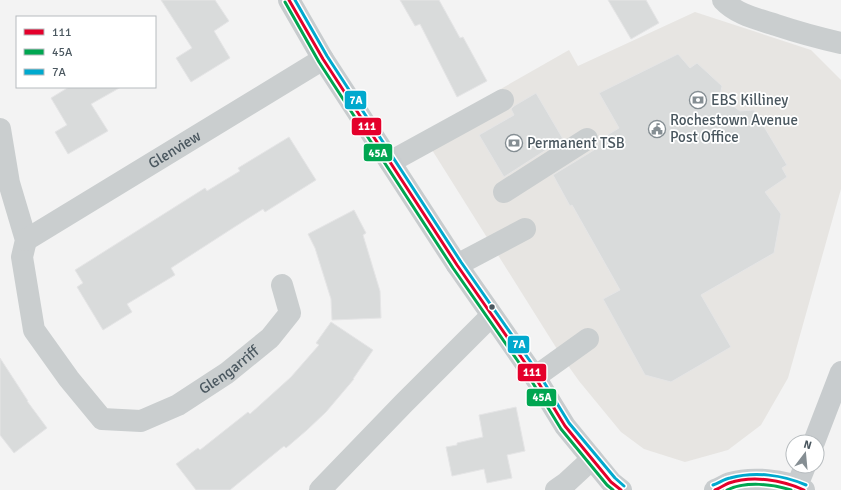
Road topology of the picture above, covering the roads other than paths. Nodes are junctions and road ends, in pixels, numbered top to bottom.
1 (289, 0) edge
2 (724, 0) edge
3 (841, 43) edge
4 (323, 59) junction
5 (503, 100) dead end
6 (0, 129) edge
7 (587, 139) dead end
8 (390, 162) junction
9 (504, 192) dead end
10 (525, 229) dead end
11 (26, 240) junction
12 (457, 265) junction
13 (282, 285) dead end
14 (491, 316) junction
15 (588, 339) dead end
16 (841, 372) edge
17 (535, 377) junction
18 (817, 434) edge
19 (592, 459) junction
20 (803, 474) edge
21 (800, 488) edge
22 (320, 490) edge
23 (556, 490) edge
24 (620, 490) edge
25 (715, 490) edge

1 - 4 main road
2 - 3 street
4 - 8 main road
4 - 11 street, Glenview
5 - 8 street
6 - 11 street
7 - 9 street
8 - 12 main road
10 - 12 street
11 - 13 street, Glengarriff
12 - 14 main road
14 - 17 main road
14 - 22 street
15 - 17 street
16 - 18 main road
17 - 19 main road
19 - 23 street
19 - 24 main road
20 - 21 main road
21 - 25 main road

